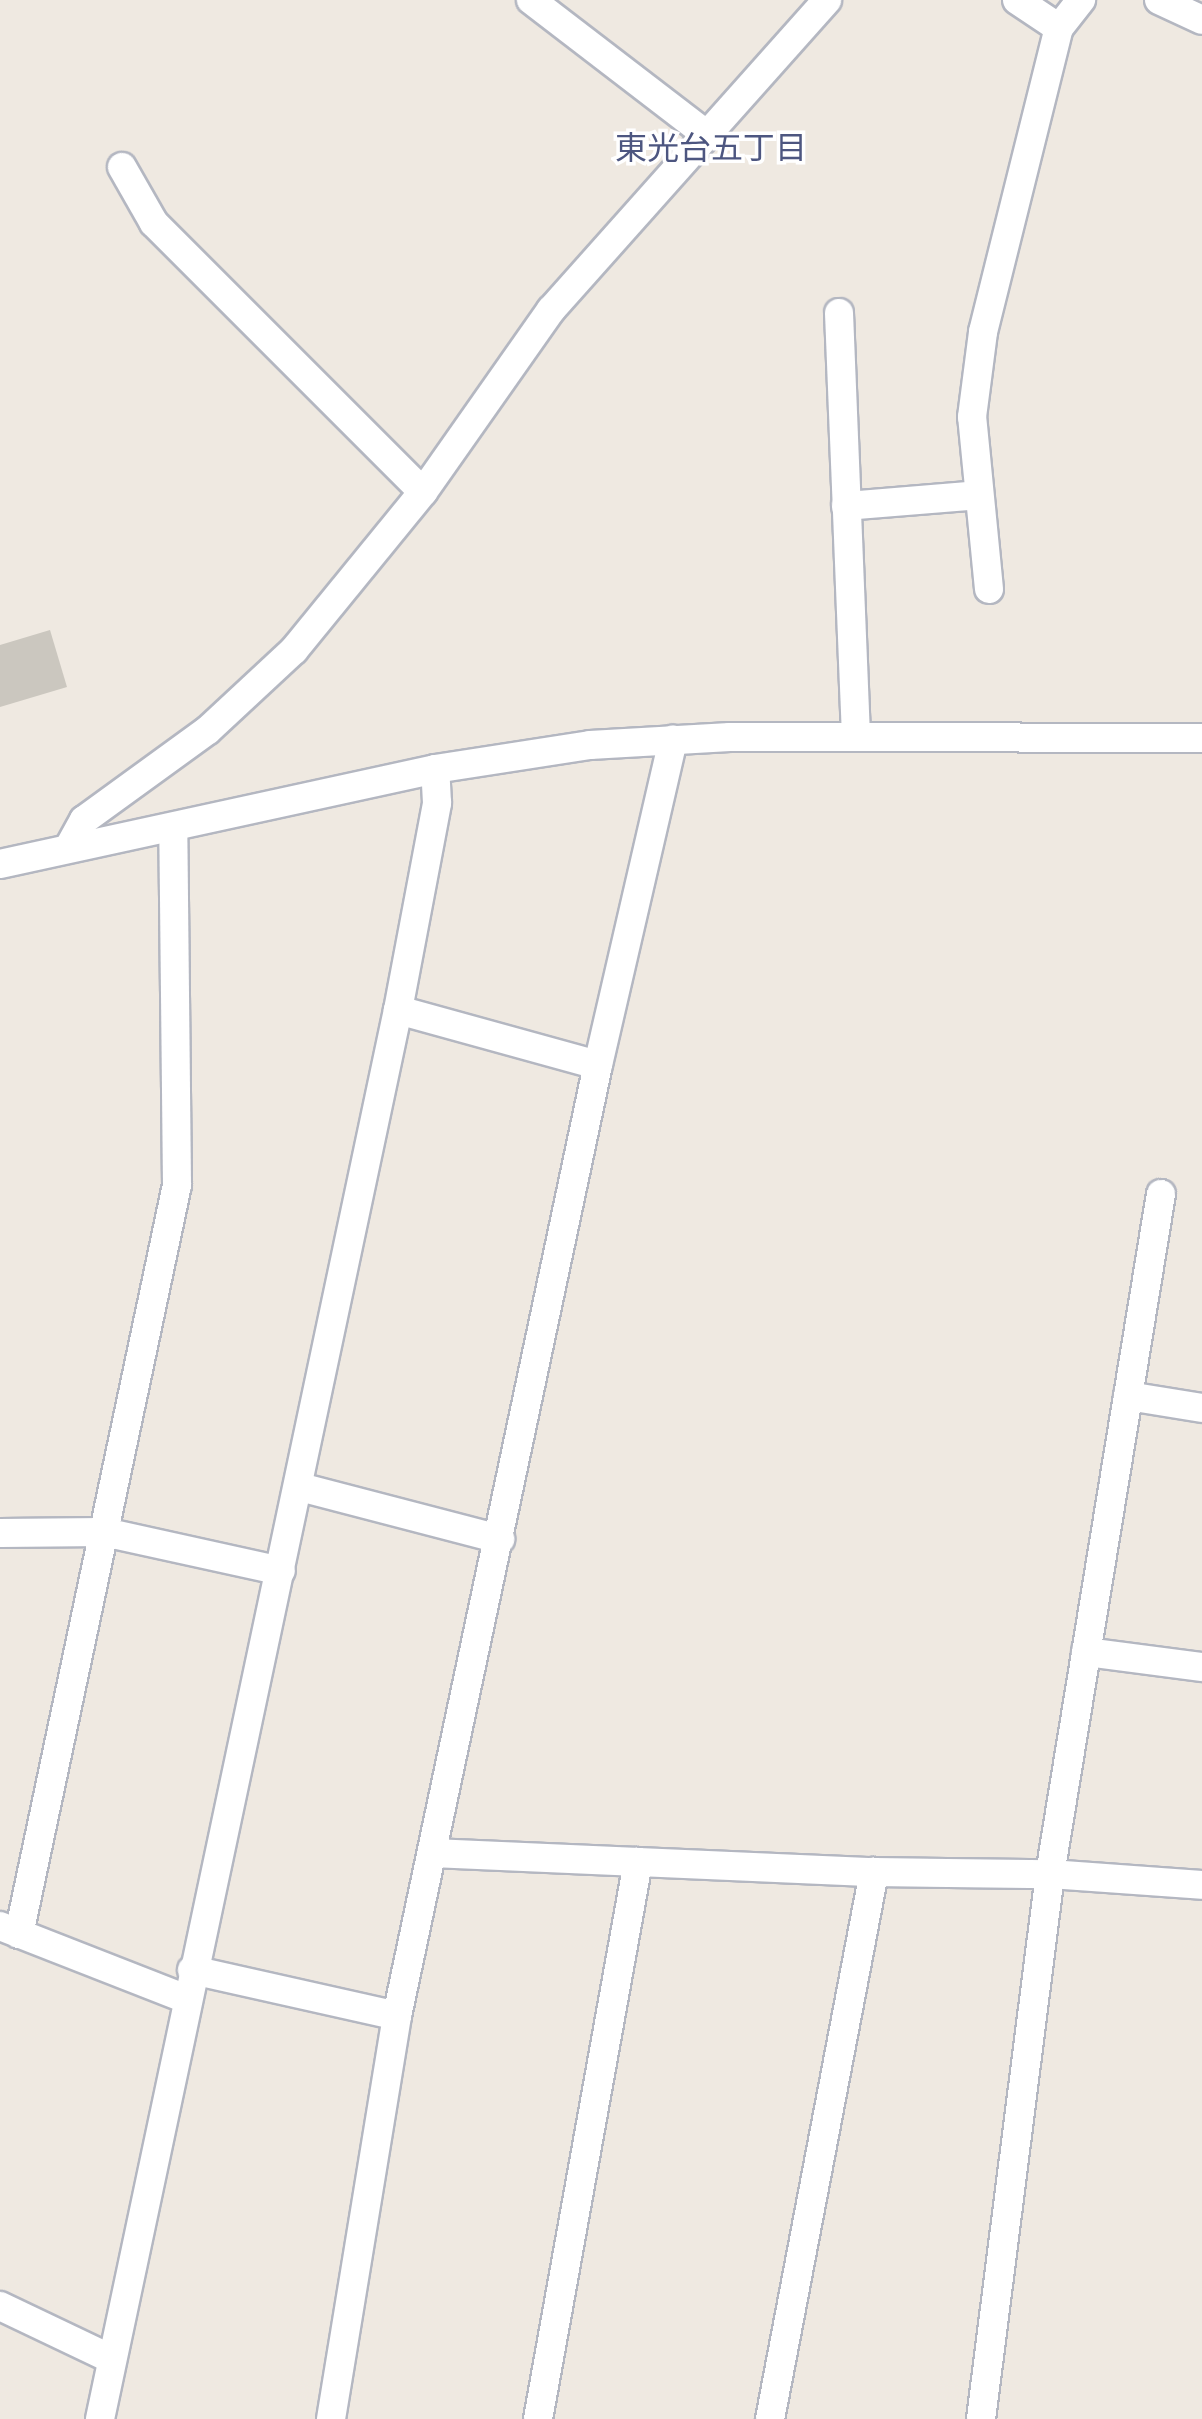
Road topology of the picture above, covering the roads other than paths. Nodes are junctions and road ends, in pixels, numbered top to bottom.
1 (531, 0) edge
2 (827, 0) edge
3 (1017, 0) edge
4 (1081, 0) edge
5 (1159, 0) edge
6 (1202, 20) edge
7 (1059, 28) junction
8 (707, 135) junction
9 (122, 167) dead end
10 (839, 313) dead end
11 (423, 492) junction
12 (979, 495) junction
13 (846, 506) junction
14 (989, 589) dead end
15 (856, 735) junction
16 (1202, 738) edge
17 (673, 740) junction
18 (435, 769) junction
19 (173, 829) junction
20 (69, 847) junction
21 (0, 864) edge
22 (398, 1010) junction
23 (598, 1065) junction
24 (1161, 1194) dead end
25 (1128, 1396) junction
26 (1202, 1408) edge
27 (300, 1487) junction
28 (104, 1532) junction
29 (0, 1533) edge
30 (500, 1539) junction
31 (281, 1571) junction
32 (1086, 1652) junction
33 (1202, 1667) edge
34 (432, 1853) junction
35 (638, 1862) junction
36 (874, 1872) junction
37 (1050, 1874) junction
38 (1202, 1885) edge
39 (10, 1930) edge
40 (192, 1970) junction
41 (186, 1999) junction
42 (397, 2016) junction
43 (0, 2306) edge
44 (111, 2359) junction
45 (100, 2419) edge
46 (331, 2419) edge
47 (538, 2419) edge
48 (770, 2419) edge
49 (981, 2419) edge

1 - 8 street
2 - 8 street
3 - 7 street
4 - 7 street
5 - 6 street
7 - 12 street
8 - 11 street
9 - 11 street
10 - 13 street
11 - 20 street
12 - 13 street
12 - 14 street
13 - 15 street
15 - 16 street
15 - 17 street
17 - 18 street
17 - 23 street
18 - 19 street
18 - 22 street
19 - 20 street
19 - 28 street
20 - 21 street
22 - 23 street
22 - 27 street
23 - 30 street
24 - 25 street
25 - 26 street
25 - 32 street
27 - 30 street
27 - 31 street
28 - 29 street
28 - 31 street
28 - 39 street
30 - 34 street
31 - 40 street
32 - 33 street
32 - 37 street
34 - 35 street
34 - 42 street
35 - 36 street
35 - 47 street
36 - 37 street
36 - 48 street
37 - 38 street
37 - 49 street
39 - 41 street
40 - 41 street
40 - 42 street
41 - 44 street
42 - 46 street
43 - 44 street
44 - 45 street

